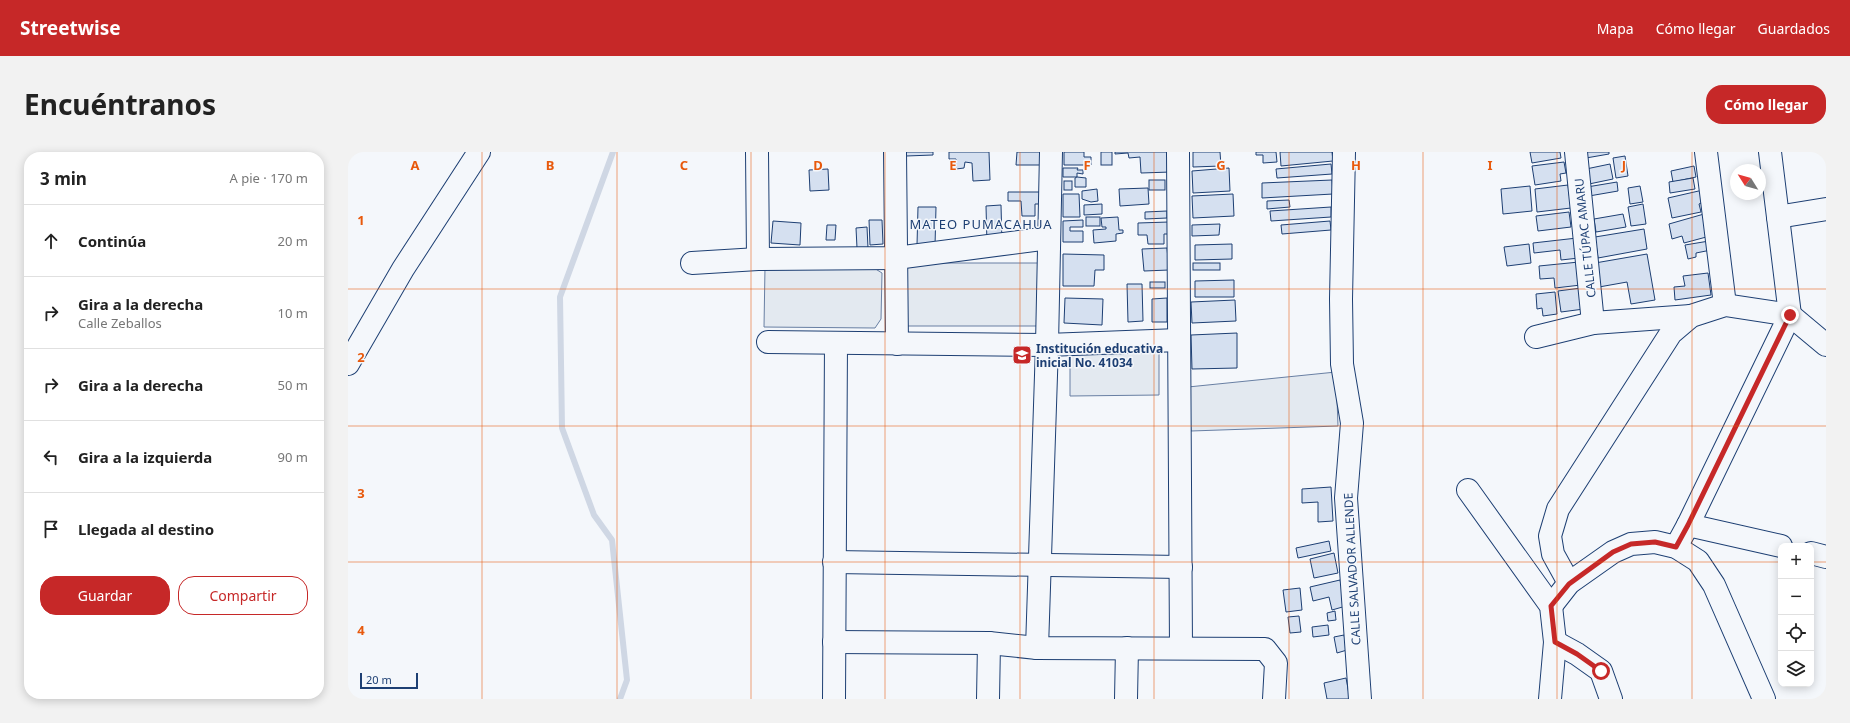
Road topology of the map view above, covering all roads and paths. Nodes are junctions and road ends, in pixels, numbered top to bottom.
1 (479, 152) edge
2 (757, 152) edge
3 (895, 152) edge
4 (1051, 152) edge
5 (1178, 152) edge
6 (1344, 152) edge
7 (1576, 152) edge
8 (1706, 152) edge
9 (1770, 152) edge
10 (1826, 209) edge
11 (1778, 217) junction
12 (1049, 238) junction
13 (896, 258) junction
14 (758, 259) junction
15 (692, 263) dead end
16 (1725, 305) junction
17 (1790, 315) junction
18 (1691, 316) junction
19 (1593, 324) junction
20 (1536, 337) dead end
21 (1179, 340) junction
22 (768, 342) dead end
23 (836, 343) junction
24 (897, 344) junction
25 (1048, 345) junction
26 (1826, 345) edge
27 (348, 364) edge
28 (1468, 490) dead end
29 (1688, 525) junction
30 (1778, 545) edge
31 (1676, 547) junction
32 (1814, 554) edge
33 (1826, 557) edge
34 (834, 562) junction
35 (1040, 566) junction
36 (1181, 568) junction
37 (1569, 584) junction
38 (1551, 606) junction
39 (834, 642) junction
40 (1555, 642) junction
41 (989, 643) junction
42 (1037, 648) junction
43 (1127, 648) junction
44 (1181, 648) junction
45 (834, 699) edge
46 (988, 699) edge
47 (1126, 699) edge
48 (1274, 699) edge
49 (1360, 699) edge
50 (1550, 699) edge
51 (1611, 699) edge
52 (1764, 699) edge

1 - 27 street
2 - 14 street
3 - 13 street
4 - 12 street
5 - 21 street
6 - 49 street, CALLE SALVADOR ALLENDE
7 - 19 street, CALLE TÚPAC AMARU
8 - 16 street
9 - 11 street
10 - 11 street
11 - 17 street
12 - 13 street
12 - 25 street
13 - 14 street
13 - 24 street
14 - 15 street
16 - 17 street
16 - 18 street
17 - 26 street
17 - 29 street
18 - 19 street
18 - 37 street
19 - 20 street
21 - 25 street
21 - 36 street
22 - 23 street
23 - 24 street
23 - 34 street
24 - 25 street
25 - 35 street
28 - 38 street
29 - 30 street
29 - 31 street
31 - 37 street
31 - 52 street
32 - 33 street
34 - 35 street
34 - 39 street
35 - 36 street
35 - 42 street
36 - 44 street
37 - 38 street
38 - 40 street
39 - 41 street
39 - 45 street
40 - 50 street
40 - 51 street
41 - 42 street
41 - 46 street
42 - 43 street
43 - 44 street
43 - 47 street
44 - 48 street

